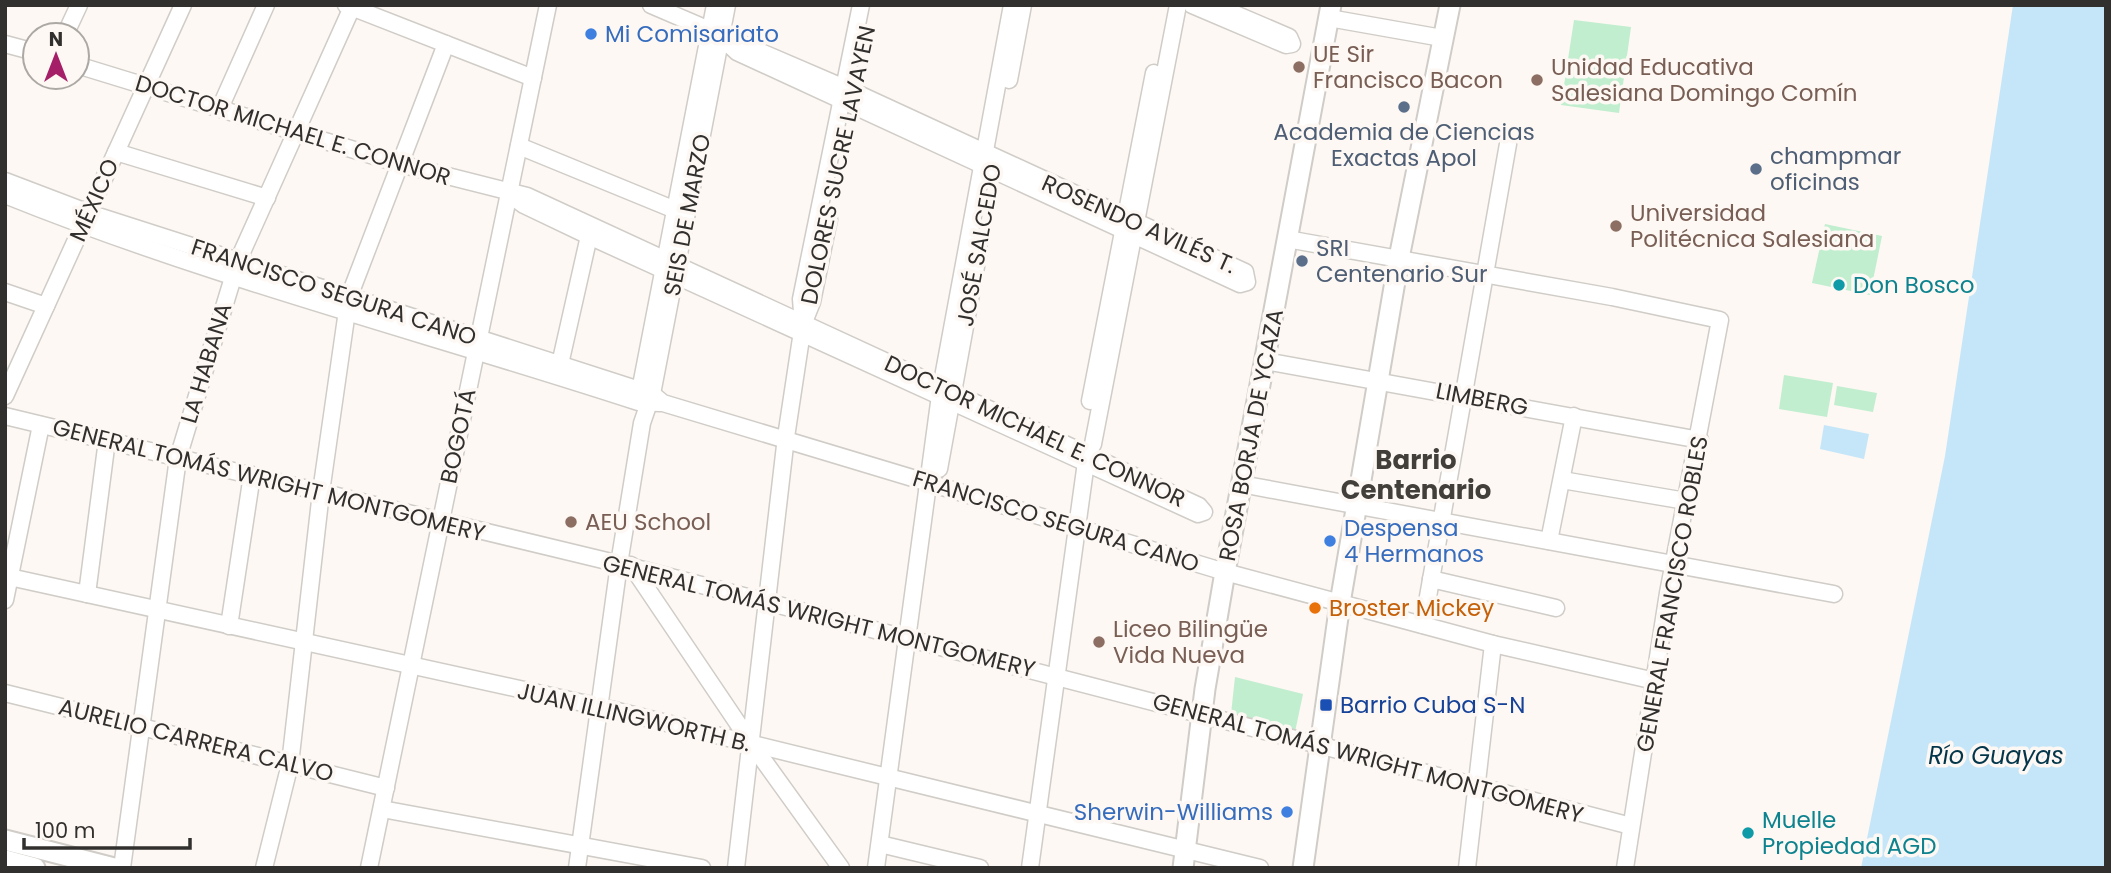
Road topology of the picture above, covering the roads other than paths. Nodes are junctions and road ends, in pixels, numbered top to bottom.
1 (79, 5) edge
2 (183, 5) edge
3 (265, 5) edge
4 (548, 5) edge
5 (651, 5) edge
6 (715, 5) edge
7 (727, 5) edge
8 (861, 5) edge
9 (871, 5) edge
10 (1012, 5) edge
11 (1024, 5) edge
12 (1167, 5) edge
13 (1178, 5) edge
14 (1192, 5) edge
15 (1214, 5) edge
16 (1450, 5) edge
17 (350, 6) edge
18 (1330, 12) edge
19 (72, 21) edge
20 (715, 35) junction
21 (1442, 38) junction
22 (1011, 39) junction
23 (446, 44) junction
24 (91, 69) edge
25 (533, 78) junction
26 (146, 87) junction
27 (848, 96) junction
28 (220, 107) junction
29 (1152, 112) junction
30 (296, 132) junction
31 (1508, 144) dead end
32 (519, 146) junction
33 (116, 152) junction
34 (989, 162) junction
35 (401, 164) junction
36 (5, 181) edge
37 (509, 194) junction
38 (5, 195) edge
39 (267, 198) junction
40 (681, 213) junction
41 (86, 219) junction
42 (1129, 225) junction
43 (589, 236) junction
44 (1287, 239) junction
45 (1399, 258) junction
46 (670, 266) junction
47 (235, 268) junction
48 (1485, 275) junction
49 (5, 292) edge
50 (348, 305) junction
51 (46, 306) junction
52 (802, 329) junction
53 (477, 345) junction
54 (1265, 361) junction
55 (559, 370) junction
56 (1378, 380) junction
57 (946, 395) junction
58 (5, 396) edge
59 (1463, 396) junction
60 (649, 399) junction
61 (5, 416) edge
62 (1574, 416) junction
63 (41, 425) junction
64 (786, 437) junction
65 (107, 440) junction
66 (1700, 440) junction
67 (178, 458) junction
68 (1086, 460) junction
69 (252, 475) junction
70 (1562, 480) junction
71 (930, 483) junction
72 (1241, 484) junction
73 (321, 492) junction
74 (1686, 501) junction
75 (1357, 506) junction
76 (439, 521) junction
77 (1441, 522) junction
78 (1076, 527) junction
79 (1549, 541) junction
80 (624, 561) junction
81 (1673, 566) junction
82 (1225, 572) junction
83 (8, 577) edge
84 (1431, 579) junction
85 (86, 594) junction
86 (1834, 594) dead end
87 (5, 600) edge
88 (767, 603) junction
89 (1340, 603) junction
90 (1556, 608) dead end
91 (159, 610) junction
92 (1423, 625) junction
93 (229, 626) junction
94 (909, 639) junction
95 (304, 643) junction
96 (1493, 644) junction
97 (410, 666) junction
98 (1055, 677) junction
99 (1655, 681) junction
100 (5, 693) edge
101 (601, 707) junction
102 (1203, 715) junction
103 (141, 727) junction
104 (751, 743) junction
105 (1320, 745) junction
106 (290, 764) junction
107 (889, 776) junction
108 (1476, 786) junction
109 (386, 788) junction
110 (382, 808) junction
111 (1036, 812) junction
112 (1631, 826) junction
113 (5, 840) edge
114 (880, 844) junction
115 (581, 846) junction
116 (1184, 859) edge
117 (5, 860) edge
118 (35, 868) edge
119 (114, 868) edge
120 (122, 868) edge
121 (264, 868) edge
122 (369, 868) edge
123 (578, 868) edge
124 (702, 868) edge
125 (736, 868) edge
126 (841, 868) edge
127 (876, 868) edge
128 (981, 868) edge
129 (1030, 868) edge
130 (1260, 868) edge
131 (1303, 868) edge
132 (1467, 868) edge
133 (1625, 868) edge

1 - 19 street
2 - 26 street, MÉXICO
3 - 28 street
4 - 25 street, BOGOTÁ
5 - 20 street, ROSENDO AVILÉS T.
6 - 20 street, SEIS DE MARZO
7 - 20 street, SEIS DE MARZO
8 - 27 street, DOLORES SUCRE LAVAYEN
9 - 27 street, DOLORES SUCRE LAVAYEN
10 - 22 street, JOSÉ SALCEDO
11 - 22 street, JOSÉ SALCEDO
12 - 29 street
13 - 29 street
14 - 15 street
16 - 21 main road
17 - 23 street
17 - 30 street, LA HABANA
18 - 21 street
18 - 44 main road, ROSA BORJA DE YCAZA
20 - 27 street, ROSENDO AVILÉS T.
20 - 40 street, SEIS DE MARZO
21 - 45 main road
22 - 34 street, JOSÉ SALCEDO
23 - 25 street
23 - 35 street
24 - 26 street, DOCTOR MICHAEL E. CONNOR
25 - 32 street, BOGOTÁ
26 - 28 street, DOCTOR MICHAEL E. CONNOR
26 - 33 street, MÉXICO
27 - 34 street, ROSENDO AVILÉS T.
27 - 52 street, DOLORES SUCRE LAVAYEN
28 - 30 street, DOCTOR MICHAEL E. CONNOR
29 - 42 street
30 - 35 street, DOCTOR MICHAEL E. CONNOR
30 - 39 street, LA HABANA
31 - 48 street
32 - 37 street, BOGOTÁ
32 - 40 street
33 - 39 street
33 - 41 street, MÉXICO
34 - 42 street, ROSENDO AVILÉS T.
34 - 57 street, JOSÉ SALCEDO
35 - 37 street, DOCTOR MICHAEL E. CONNOR
35 - 50 street
36 - 41 street, FRANCISCO SEGURA CANO
37 - 43 street, DOCTOR MICHAEL E. CONNOR
37 - 46 street, DOCTOR MICHAEL E. CONNOR
37 - 53 street, BOGOTÁ
38 - 41 street, FRANCISCO SEGURA CANO
39 - 47 street, LA HABANA
40 - 46 street, SEIS DE MARZO
41 - 47 street, FRANCISCO SEGURA CANO
41 - 51 street, MÉXICO
42 - 42 street, ROSENDO AVILÉS T.
42 - 68 street
43 - 46 street, DOCTOR MICHAEL E. CONNOR
43 - 55 street
44 - 45 street
44 - 54 main road, ROSA BORJA DE YCAZA
45 - 48 street
45 - 56 main road
46 - 52 street, DOCTOR MICHAEL E. CONNOR
46 - 60 street, SEIS DE MARZO
47 - 50 street, FRANCISCO SEGURA CANO
47 - 67 street, LA HABANA
48 - 59 street
48 - 66 street, GENERAL FRANCISCO ROBLES
49 - 51 street
50 - 53 street, FRANCISCO SEGURA CANO
50 - 73 street
51 - 58 street, MÉXICO
52 - 57 street, DOCTOR MICHAEL E. CONNOR
52 - 64 street, DOLORES SUCRE LAVAYEN
53 - 55 street, FRANCISCO SEGURA CANO
53 - 76 street, BOGOTÁ
54 - 56 street, LIMBERG
54 - 72 main road, ROSA BORJA DE YCAZA
55 - 60 street, FRANCISCO SEGURA CANO
56 - 59 street, LIMBERG
56 - 75 main road
57 - 68 street, DOCTOR MICHAEL E. CONNOR
57 - 71 street, JOSÉ SALCEDO
59 - 62 street, LIMBERG
59 - 77 street
60 - 64 street, FRANCISCO SEGURA CANO
60 - 80 street, SEIS DE MARZO
61 - 63 street, GENERAL TOMÁS WRIGHT MONTGOMERY
62 - 66 street, LIMBERG
62 - 70 street
63 - 65 street, GENERAL TOMÁS WRIGHT MONTGOMERY
63 - 83 street
64 - 71 street, FRANCISCO SEGURA CANO
64 - 88 street, DOLORES SUCRE LAVAYEN
65 - 67 street, GENERAL TOMÁS WRIGHT MONTGOMERY
65 - 85 street
66 - 74 street, GENERAL FRANCISCO ROBLES
67 - 69 street, GENERAL TOMÁS WRIGHT MONTGOMERY
67 - 91 street, LA HABANA
68 - 68 street, DOCTOR MICHAEL E. CONNOR
68 - 78 street
69 - 73 street, GENERAL TOMÁS WRIGHT MONTGOMERY
69 - 93 street
70 - 74 street
70 - 79 street
71 - 78 street, FRANCISCO SEGURA CANO
71 - 94 street, JOSÉ SALCEDO
72 - 75 street
72 - 82 main road, ROSA BORJA DE YCAZA
73 - 76 street, GENERAL TOMÁS WRIGHT MONTGOMERY
73 - 95 street
74 - 81 street, GENERAL FRANCISCO ROBLES
75 - 77 street
75 - 89 main road
76 - 80 street, GENERAL TOMÁS WRIGHT MONTGOMERY
76 - 97 street, BOGOTÁ
77 - 79 street
77 - 84 street
78 - 82 street, FRANCISCO SEGURA CANO
78 - 98 street
79 - 81 street
80 - 88 street, GENERAL TOMÁS WRIGHT MONTGOMERY
80 - 101 street, SEIS DE MARZO
80 - 104 street
81 - 86 street
81 - 99 street, GENERAL FRANCISCO ROBLES
82 - 89 street, FRANCISCO SEGURA CANO
82 - 102 main road, ROSA BORJA DE YCAZA
83 - 85 street, JUAN ILLINGWORTH B.
83 - 87 street
84 - 90 street
84 - 92 street
85 - 91 street, JUAN ILLINGWORTH B.
88 - 94 street, GENERAL TOMÁS WRIGHT MONTGOMERY
88 - 104 street, DOLORES SUCRE LAVAYEN
89 - 92 street, FRANCISCO SEGURA CANO
89 - 105 main road
91 - 93 street, JUAN ILLINGWORTH B.
91 - 103 street, LA HABANA
92 - 96 street, FRANCISCO SEGURA CANO
93 - 95 street, JUAN ILLINGWORTH B.
94 - 98 street, GENERAL TOMÁS WRIGHT MONTGOMERY
94 - 107 street, JOSÉ SALCEDO
95 - 97 street, JUAN ILLINGWORTH B.
95 - 106 street
96 - 99 street, FRANCISCO SEGURA CANO
96 - 108 street
97 - 101 street, JUAN ILLINGWORTH B.
97 - 109 street, BOGOTÁ
98 - 102 street, GENERAL TOMÁS WRIGHT MONTGOMERY
98 - 111 street
99 - 112 street, GENERAL FRANCISCO ROBLES
100 - 103 street, AURELIO CARRERA CALVO
101 - 104 street, JUAN ILLINGWORTH B.
101 - 115 street, SEIS DE MARZO
102 - 105 street, GENERAL TOMÁS WRIGHT MONTGOMERY
102 - 116 main road, ROSA BORJA DE YCAZA
103 - 106 street, AURELIO CARRERA CALVO
103 - 120 street, LA HABANA
104 - 107 street, JUAN ILLINGWORTH B.
104 - 125 street, DOLORES SUCRE LAVAYEN
104 - 126 street
105 - 108 street, GENERAL TOMÁS WRIGHT MONTGOMERY
105 - 131 main road
106 - 109 street, AURELIO CARRERA CALVO
106 - 121 street
107 - 111 street, JUAN ILLINGWORTH B.
107 - 114 street, JOSÉ SALCEDO
108 - 112 street, GENERAL TOMÁS WRIGHT MONTGOMERY
108 - 132 street
109 - 110 street, BOGOTÁ
110 - 115 street
110 - 122 street, BOGOTÁ
111 - 116 street, JUAN ILLINGWORTH B.
111 - 129 street
112 - 133 street, GENERAL FRANCISCO ROBLES
113 - 119 main road
114 - 127 street, JOSÉ SALCEDO
114 - 128 street
115 - 123 street, SEIS DE MARZO
115 - 124 street
116 - 130 street, JUAN ILLINGWORTH B.
117 - 118 main road

